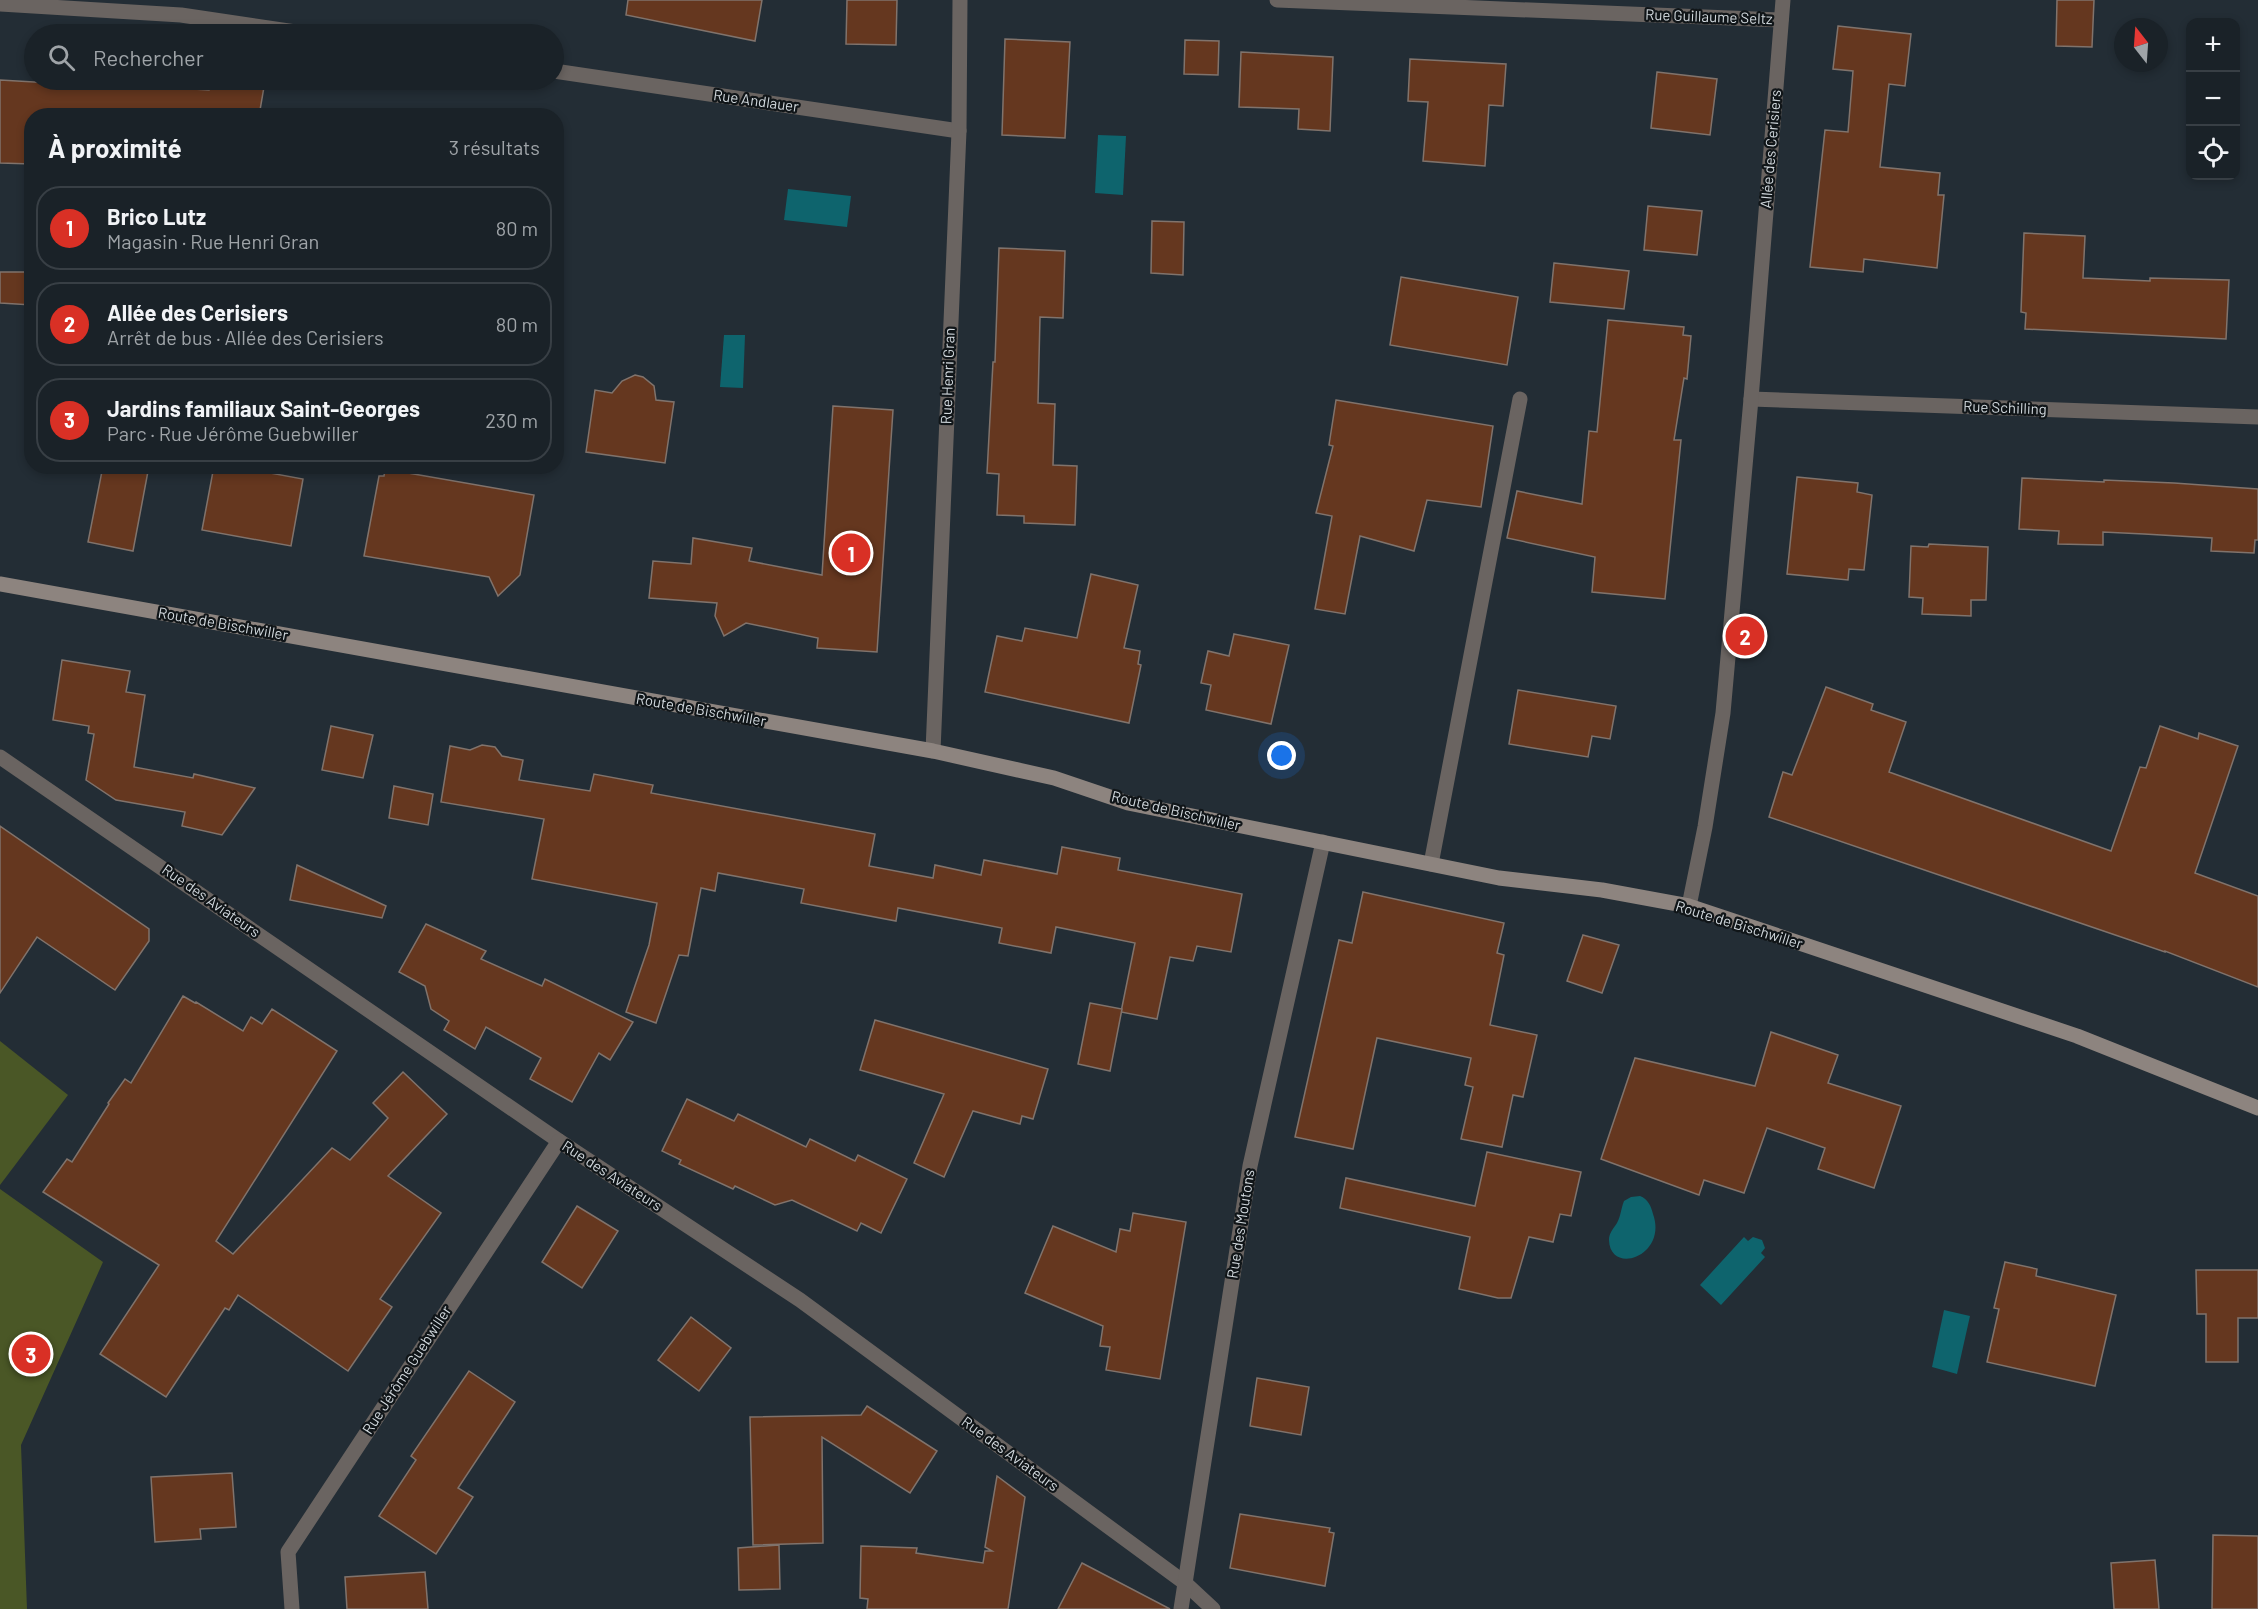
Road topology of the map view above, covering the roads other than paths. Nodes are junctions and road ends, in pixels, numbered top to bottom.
1 (960, 0) edge
2 (1277, 0) edge
3 (1783, 0) edge
4 (0, 4) edge
5 (60, 4) edge
6 (1781, 20) junction
7 (242, 24) edge
8 (564, 72) edge
9 (958, 131) junction
10 (1520, 399) dead end
11 (1751, 399) junction
12 (2258, 417) edge
13 (0, 584) edge
14 (933, 751) junction
15 (2, 761) edge
16 (1323, 842) junction
17 (1431, 864) junction
18 (1689, 906) junction
19 (2258, 1108) edge
20 (559, 1141) junction
21 (1185, 1583) junction
22 (292, 1609) edge
23 (1180, 1609) edge
24 (1213, 1609) edge

1 - 9 street, Rue Henri Gran
2 - 6 street, Rue Guillaume Seltz
3 - 6 street, Allée des Cerisiers
4 - 5 street
5 - 7 street
6 - 11 street, Allée des Cerisiers
8 - 9 street, Rue Andlauer
9 - 14 street, Rue Henri Gran
10 - 17 street
11 - 12 street, Rue Schilling
11 - 18 street, Allée des Cerisiers
13 - 14 street, Route de Bischwiller
14 - 16 street, Route de Bischwiller
15 - 20 street, Rue des Aviateurs
16 - 17 street, Route de Bischwiller
16 - 21 street, Rue des Moutons
17 - 18 street, Route de Bischwiller
18 - 19 street, Route de Bischwiller
20 - 21 street, Rue des Aviateurs
20 - 22 street, Rue Jérôme Guebwiller
21 - 23 street, Rue des Moutons
21 - 24 street, Rue des Aviateurs

